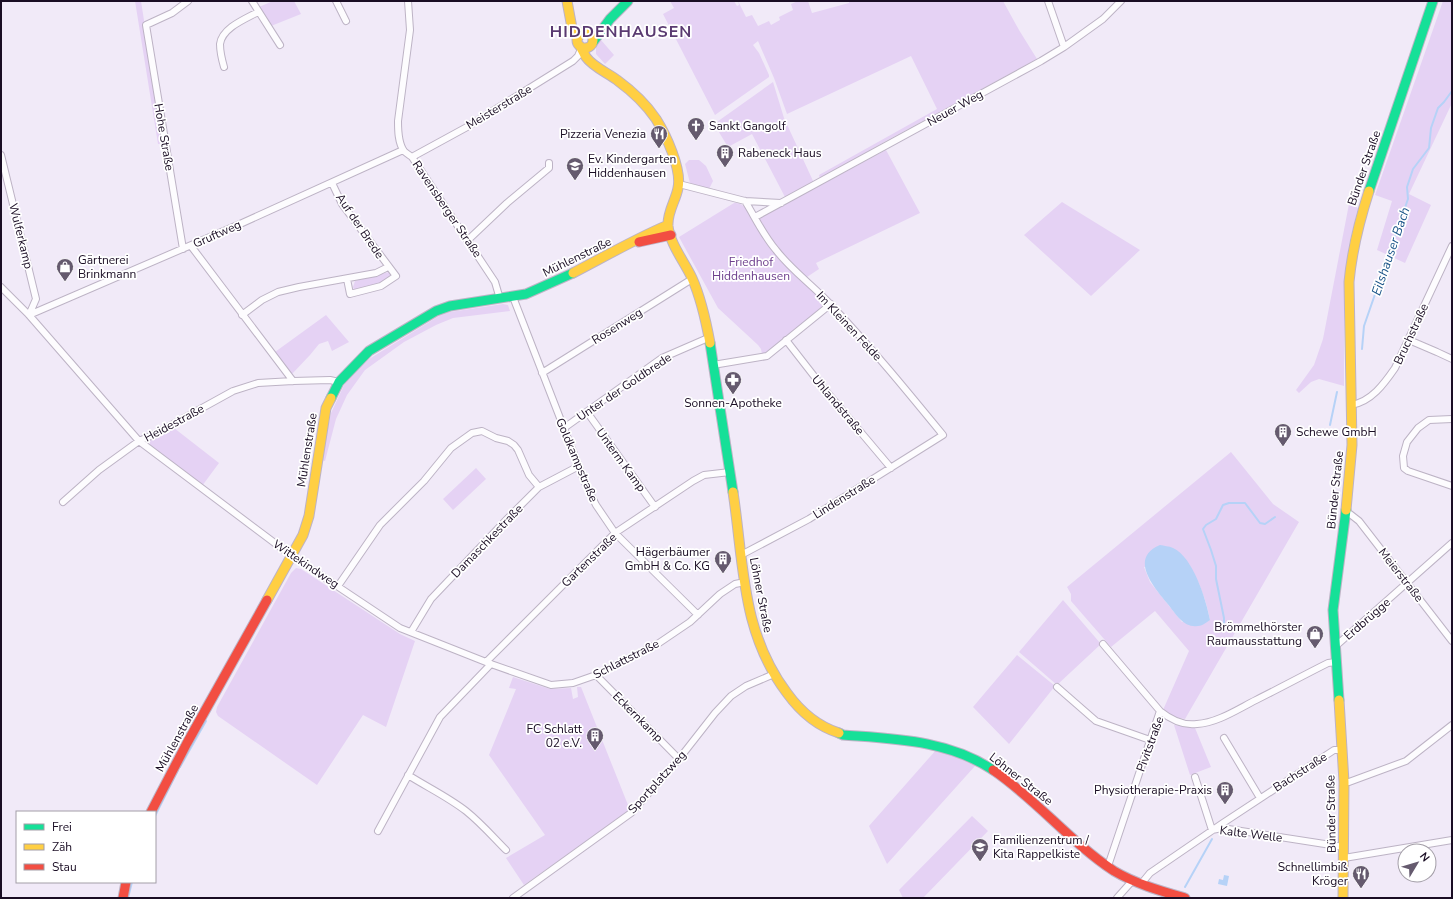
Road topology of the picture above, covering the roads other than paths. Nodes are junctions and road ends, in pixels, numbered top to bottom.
1 (188, 1) edge
2 (252, 1) edge
3 (336, 1) edge
4 (408, 1) edge
5 (628, 1) edge
6 (1048, 1) edge
7 (1121, 1) edge
8 (1433, 1) edge
9 (568, 5) edge
10 (258, 12) junction
11 (346, 21) dead end
12 (585, 41) junction
13 (280, 45) dead end
14 (1064, 47) junction
15 (224, 67) dead end
16 (403, 150) junction
17 (1, 155) edge
18 (412, 157) junction
19 (549, 163) dead end
20 (332, 183) junction
21 (679, 184) junction
22 (745, 200) junction
23 (781, 203) junction
24 (754, 217) junction
25 (668, 225) junction
26 (671, 235) junction
27 (468, 240) junction
28 (630, 244) junction
29 (191, 246) junction
30 (1452, 246) edge
31 (182, 249) junction
32 (388, 268) junction
33 (347, 279) junction
34 (692, 279) junction
35 (1, 287) edge
36 (513, 297) junction
37 (500, 299) junction
38 (831, 304) junction
39 (29, 315) junction
40 (242, 315) junction
41 (708, 338) junction
42 (786, 340) junction
43 (1409, 340) junction
44 (1452, 360) edge
45 (713, 365) junction
46 (542, 373) junction
47 (293, 380) junction
48 (339, 382) junction
49 (1351, 406) junction
50 (587, 412) junction
51 (1452, 419) edge
52 (564, 428) junction
53 (943, 435) joint
54 (139, 441) junction
55 (579, 466) junction
56 (891, 468) junction
57 (730, 472) junction
58 (1452, 486) edge
59 (539, 487) junction
60 (63, 502) dead end
61 (655, 507) junction
62 (1346, 514) junction
63 (615, 533) junction
64 (1452, 543) edge
65 (741, 554) junction
66 (292, 556) junction
67 (745, 582) junction
68 (1408, 583) junction
69 (338, 586) junction
70 (698, 615) junction
71 (411, 632) junction
72 (1452, 641) edge
73 (1103, 644) dead end
74 (1334, 644) junction
75 (1336, 662) junction
76 (489, 663) junction
77 (774, 674) junction
78 (596, 675) junction
79 (1057, 687) dead end
80 (1160, 711) junction
81 (1452, 725) edge
82 (1224, 738) dead end
83 (1150, 740) junction
84 (1342, 750) junction
85 (679, 759) junction
86 (408, 776) junction
87 (1195, 777) dead end
88 (1344, 782) junction
89 (1260, 798) junction
90 (152, 811) edge
91 (1212, 830) junction
92 (378, 831) dead end
93 (1452, 840) edge
94 (1344, 847) junction
95 (506, 850) dead end
96 (1344, 858) junction
97 (1108, 866) junction
98 (1137, 882) junction
99 (126, 883) edge
100 (122, 898) edge
101 (514, 898) edge
102 (1117, 898) edge
103 (1185, 898) edge
104 (1343, 898) edge

1 - 31 street, Hohe Straße
2 - 10 street
3 - 11 street
4 - 16 street, Ravensberger Straße
5 - 12 main road
6 - 14 street
7 - 14 street, Neuer Weg
8 - 49 main road, Bünder Straße
9 - 12 main road
10 - 13 street
10 - 15 street
12 - 18 street, Meisterstraße
12 - 21 main road
14 - 23 street, Neuer Weg
16 - 18 street, Ravensberger Straße
16 - 20 street, Gruftweg
17 - 39 street, Wulferkamp
18 - 27 street, Ravensberger Straße
19 - 27 street
20 - 29 street, Gruftweg
20 - 32 street, Auf der Brede
21 - 22 street
21 - 25 main road
22 - 23 street
22 - 24 street
23 - 24 street, Neuer Weg
24 - 38 street, Im Kleinen Felde
25 - 26 main road, Löhner Straße
25 - 28 main road, Mühlenstraße
26 - 28 main road, Mühlenstraße
26 - 34 main road, Löhner Straße
27 - 37 street, Ravensberger Straße
28 - 36 main road, Mühlenstraße
29 - 31 street, Gruftweg
29 - 40 street
30 - 43 street, Bruchstraße
31 - 39 street, Gruftweg
32 - 33 street, Auf der Brede
32 - 33 street, Auf der Brede
33 - 40 street, Auf der Brede
34 - 41 main road, Löhner Straße
34 - 46 street, Rosenweg
35 - 39 street, Heidestraße
36 - 37 main road, Mühlenstraße
36 - 46 street, Goldkampstraße
37 - 48 main road, Mühlenstraße
38 - 42 street
38 - 53 street, Im Kleinen Felde
39 - 54 street, Heidestraße
40 - 47 street
41 - 45 main road, Löhner Straße
41 - 50 street, Unter der Goldbrede
42 - 45 street
42 - 56 street, Uhlandstraße
43 - 44 street
43 - 49 street, Bruchstraße
45 - 57 main road, Löhner Straße
46 - 52 street, Goldkampstraße
47 - 48 street, Heidestraße
47 - 54 street, Heidestraße
48 - 66 main road, Mühlenstraße
49 - 62 main road, Bünder Straße
50 - 52 street, Unter der Goldbrede
50 - 61 street, Unterm Kamp
51 - 58 street
52 - 55 street, Goldkampstraße
53 - 56 street, Lindenstraße
54 - 60 street
54 - 66 street, Wittekindweg
55 - 59 street, Damaschkestraße
55 - 63 street, Goldkampstraße
56 - 65 street, Lindenstraße
57 - 61 street, Gartenstraße
57 - 65 main road, Löhner Straße
59 - 69 street
59 - 71 street, Damaschkestraße
61 - 63 street, Gartenstraße
62 - 68 street, Meierstraße
62 - 74 main road, Bünder Straße
63 - 70 street, Goldkampstraße
63 - 76 street, Gartenstraße
64 - 68 street, Erdbrügge
65 - 67 main road, Löhner Straße
66 - 69 street, Wittekindweg
66 - 90 main road, Mühlenstraße
67 - 70 street, Schlattstraße
67 - 77 main road, Löhner Straße
68 - 72 street, Meierstraße
68 - 74 street, Erdbrügge
69 - 71 street, Wittekindweg
70 - 78 street, Schlattstraße
71 - 76 street, Wittekindweg
73 - 80 street
74 - 75 main road, Bünder Straße
75 - 80 street, Pivitstraße
75 - 84 main road, Bünder Straße
76 - 78 street, Schlattstraße
76 - 86 street
77 - 85 street, Sportplatzweg
77 - 97 main road, Löhner Straße
78 - 85 street, Eckernkamp
79 - 83 street
80 - 83 street, Pivitstraße
81 - 88 street
82 - 89 street, Bachstraße
83 - 97 street, Pivitstraße
84 - 88 main road, Bünder Straße
84 - 89 street, Bachstraße
85 - 101 street, Sportplatzweg
86 - 92 street
86 - 95 street
87 - 91 street, Kalte Welle
88 - 94 main road, Bünder Straße
89 - 91 street, Bachstraße
91 - 94 street, Kalte Welle
91 - 98 street, Bachstraße
93 - 96 street
94 - 96 main road, Bünder Straße
96 - 104 main road, Bünder Straße
97 - 98 main road, Löhner Straße
98 - 102 street, Bachstraße
98 - 103 main road, Löhner Straße
99 - 100 main road

